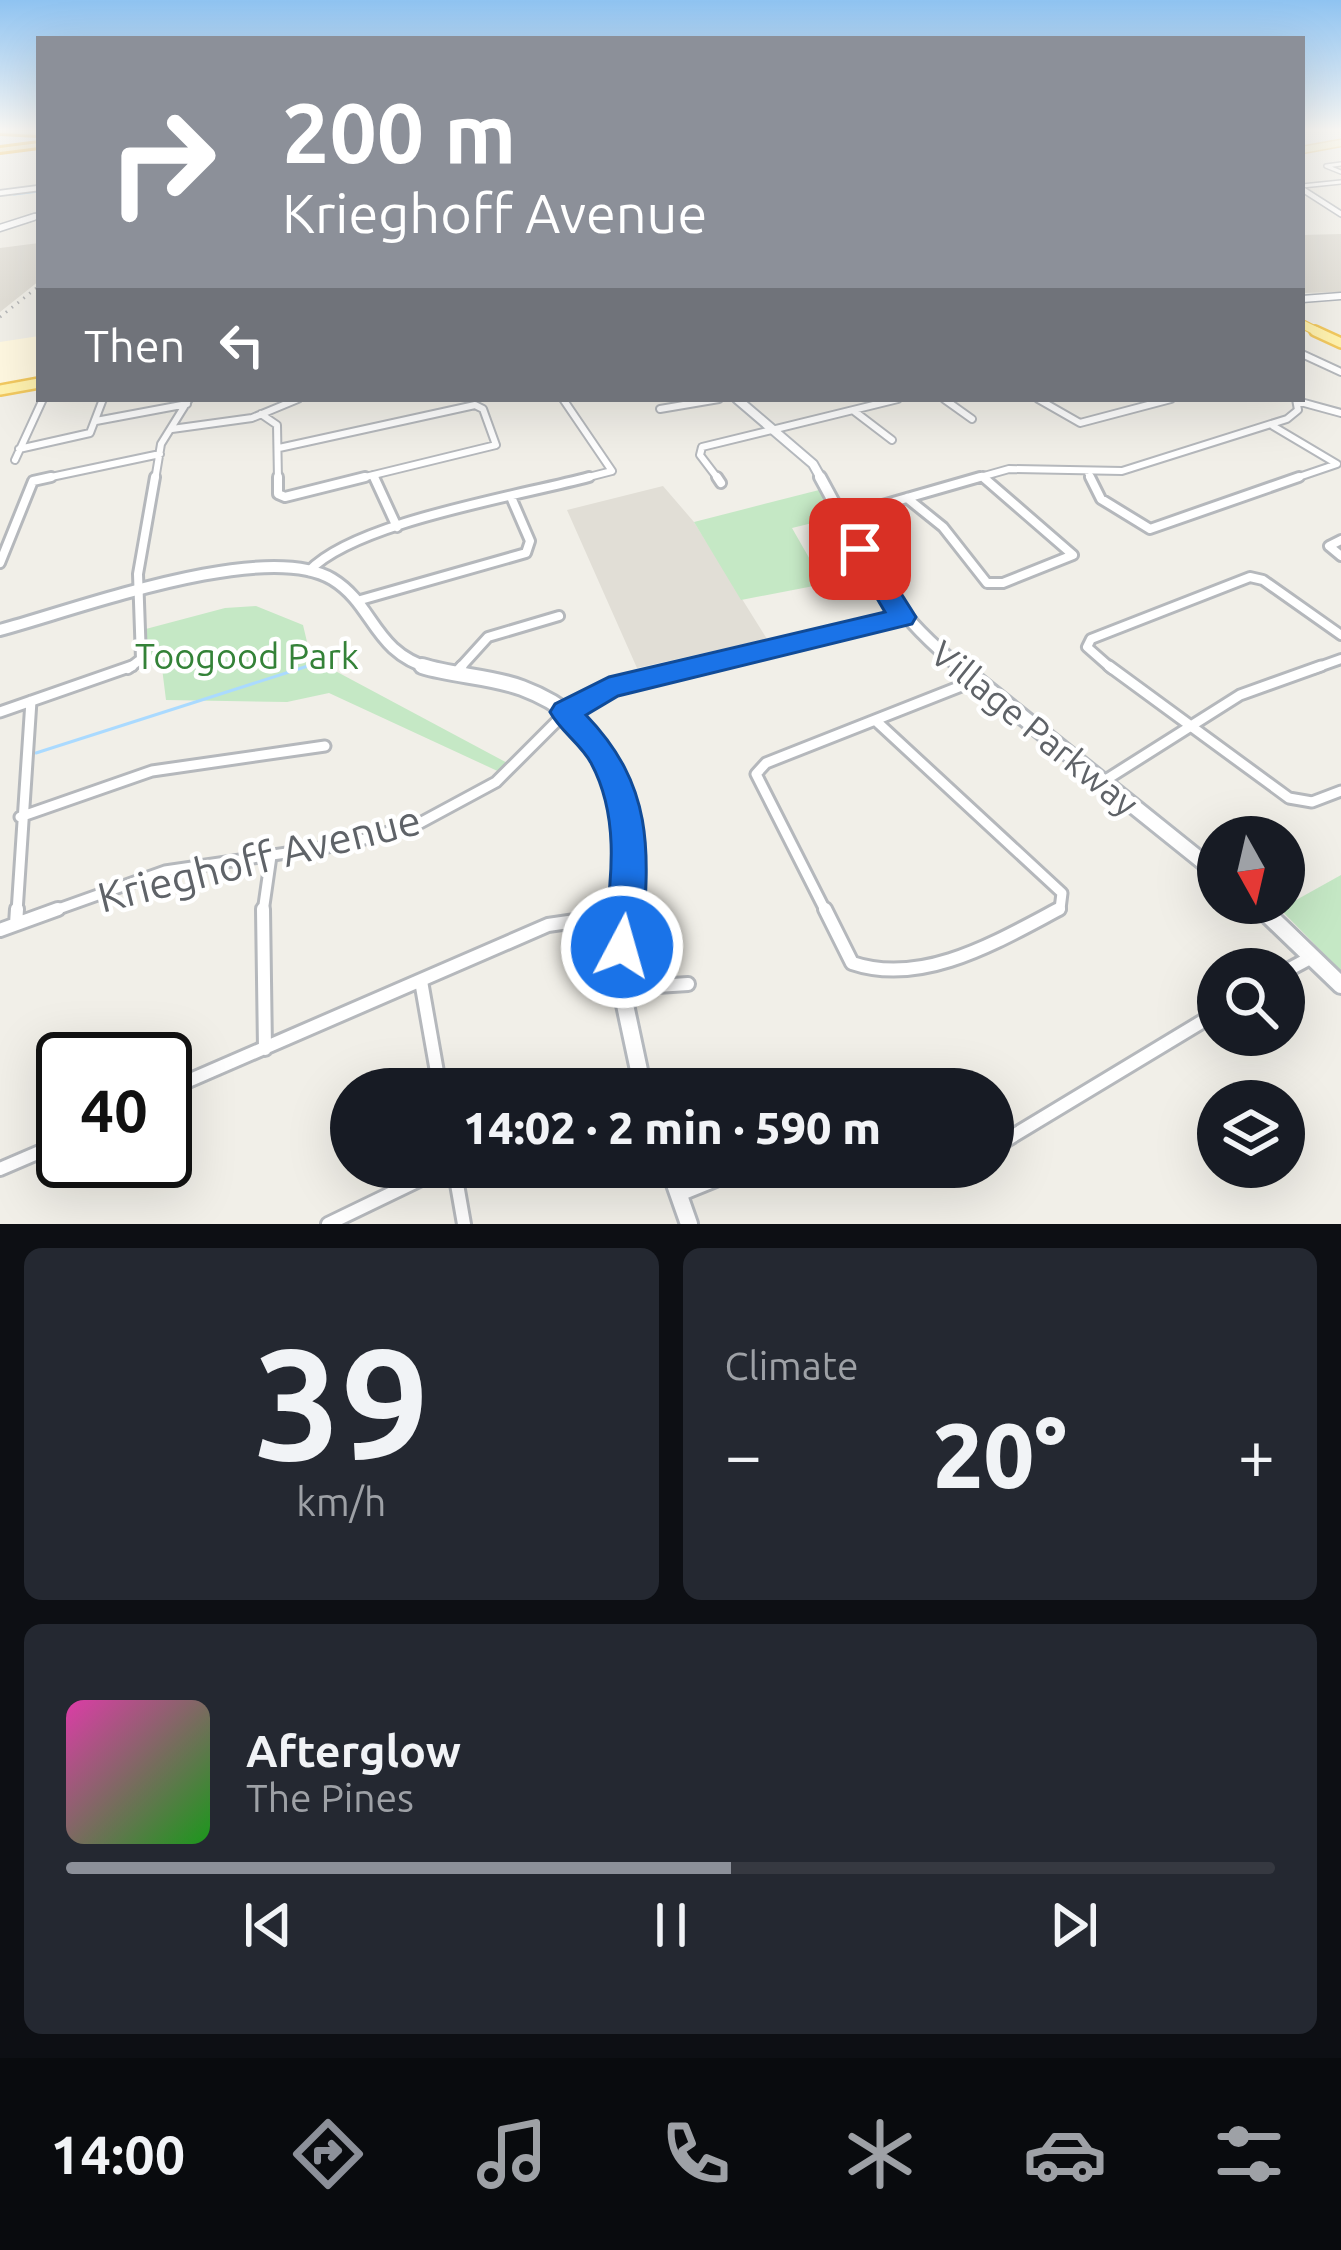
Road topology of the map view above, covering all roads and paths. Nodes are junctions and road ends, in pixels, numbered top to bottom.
1 (36, 188) edge
2 (1305, 189) edge
3 (1, 192) edge
4 (0, 202) edge
5 (1341, 211) edge
6 (36, 217) edge
7 (0, 219) edge
8 (15, 225) junction
9 (0, 229) edge
10 (1341, 296) edge
11 (1305, 299) edge
12 (1305, 325) edge
13 (1341, 343) edge
14 (1305, 355) edge
15 (1341, 372) edge
16 (36, 387) edge
17 (0, 393) edge
18 (42, 402) edge
19 (102, 402) edge
20 (183, 402) edge
21 (187, 402) edge
22 (291, 402) edge
23 (564, 402) edge
24 (701, 402) edge
25 (741, 402) edge
26 (886, 402) edge
27 (948, 402) edge
28 (1043, 402) edge
29 (1138, 402) edge
30 (1160, 402) edge
31 (1297, 402) edge
32 (1304, 402) edge
33 (1145, 406) junction
34 (660, 409) dead end
35 (853, 410) junction
36 (1341, 413) edge
37 (261, 414) junction
38 (972, 419) dead end
39 (96, 421) junction
40 (1272, 425) junction
41 (169, 429) junction
42 (774, 429) junction
43 (892, 440) dead end
44 (279, 448) junction
45 (19, 449) junction
46 (160, 454) junction
47 (15, 460) dead end
48 (1087, 471) junction
49 (981, 476) junction
50 (374, 477) junction
51 (721, 483) dead end
52 (511, 497) junction
53 (907, 498) junction
54 (840, 509) junction
55 (398, 527) junction
56 (1341, 540) edge
57 (1341, 556) edge
58 (0, 562) edge
59 (309, 571) junction
60 (137, 595) junction
61 (357, 601) junction
62 (559, 616) dead end
63 (902, 617) junction
64 (0, 629) edge
65 (1341, 635) edge
66 (1341, 659) edge
67 (455, 674) junction
68 (976, 680) junction
69 (31, 701) junction
70 (0, 712) edge
71 (566, 712) junction
72 (875, 720) junction
73 (1187, 725) junction
74 (325, 746) dead end
75 (1102, 782) junction
76 (1341, 791) edge
77 (20, 817) junction
78 (272, 856) junction
79 (1197, 857) edge
80 (625, 914) junction
81 (16, 924) junction
82 (1278, 924) edge
83 (0, 930) edge
84 (1313, 957) junction
85 (1305, 961) edge
86 (421, 981) junction
87 (688, 984) dead end
88 (1341, 985) edge
89 (624, 988) junction
90 (1197, 1025) edge
91 (265, 1049) junction
92 (436, 1068) edge
93 (639, 1068) edge
94 (192, 1080) edge
95 (1014, 1135) edge
96 (36, 1153) edge
97 (0, 1169) edge
98 (405, 1188) edge
99 (455, 1188) edge
100 (676, 1188) edge
101 (698, 1188) edge
102 (679, 1196) junction
103 (328, 1224) edge
104 (464, 1224) edge
105 (689, 1224) edge

1 - 3 main road
2 - 5 main road
3 - 4 main road
6 - 8 main road
7 - 8 main road
8 - 9 main road
10 - 11 main road
12 - 13 main road
14 - 15 street
16 - 17 main road
18 - 45 street
19 - 39 street
20 - 39 street
21 - 41 street
22 - 37 street
23 - 52 street
24 - 34 street
25 - 42 main road, Village Parkway
26 - 35 street
27 - 38 street
28 - 33 street
29 - 33 street
30 - 33 street
31 - 40 street
32 - 36 street
35 - 42 street
35 - 43 street
37 - 41 street
37 - 44 street
39 - 45 street
40 - 48 street
40 - 48 street
41 - 46 street
42 - 51 street
42 - 54 main road, Village Parkway
44 - 50 street
44 - 50 street
45 - 47 street
46 - 58 street
46 - 60 street
48 - 49 street
49 - 53 street
49 - 53 street
50 - 55 street
52 - 55 street
52 - 61 street
53 - 54 street
54 - 63 main road, Village Parkway
55 - 59 street
56 - 57 street
59 - 60 main road
59 - 61 main road
60 - 64 main road
60 - 69 street
61 - 67 main road
62 - 67 street
63 - 68 main road, Village Parkway
63 - 71 street, Krieghoff Avenue
65 - 73 street
66 - 73 street
67 - 71 main road
68 - 72 street
68 - 75 main road, Village Parkway
69 - 70 street
69 - 77 street
71 - 78 street, Krieghoff Avenue
71 - 80 main road
72 - 72 street
73 - 75 street
73 - 76 street
74 - 77 street
75 - 79 main road, Village Parkway
77 - 81 street
78 - 81 street, Krieghoff Avenue
78 - 91 street
80 - 86 street
80 - 89 main road
81 - 83 street, Krieghoff Avenue
82 - 84 main road
84 - 85 street
84 - 88 main road
86 - 91 street
86 - 92 street
87 - 89 street
89 - 93 main road
90 - 95 street
91 - 94 street
96 - 97 street
98 - 103 street
99 - 104 street
100 - 102 main road
101 - 102 street
102 - 105 main road

